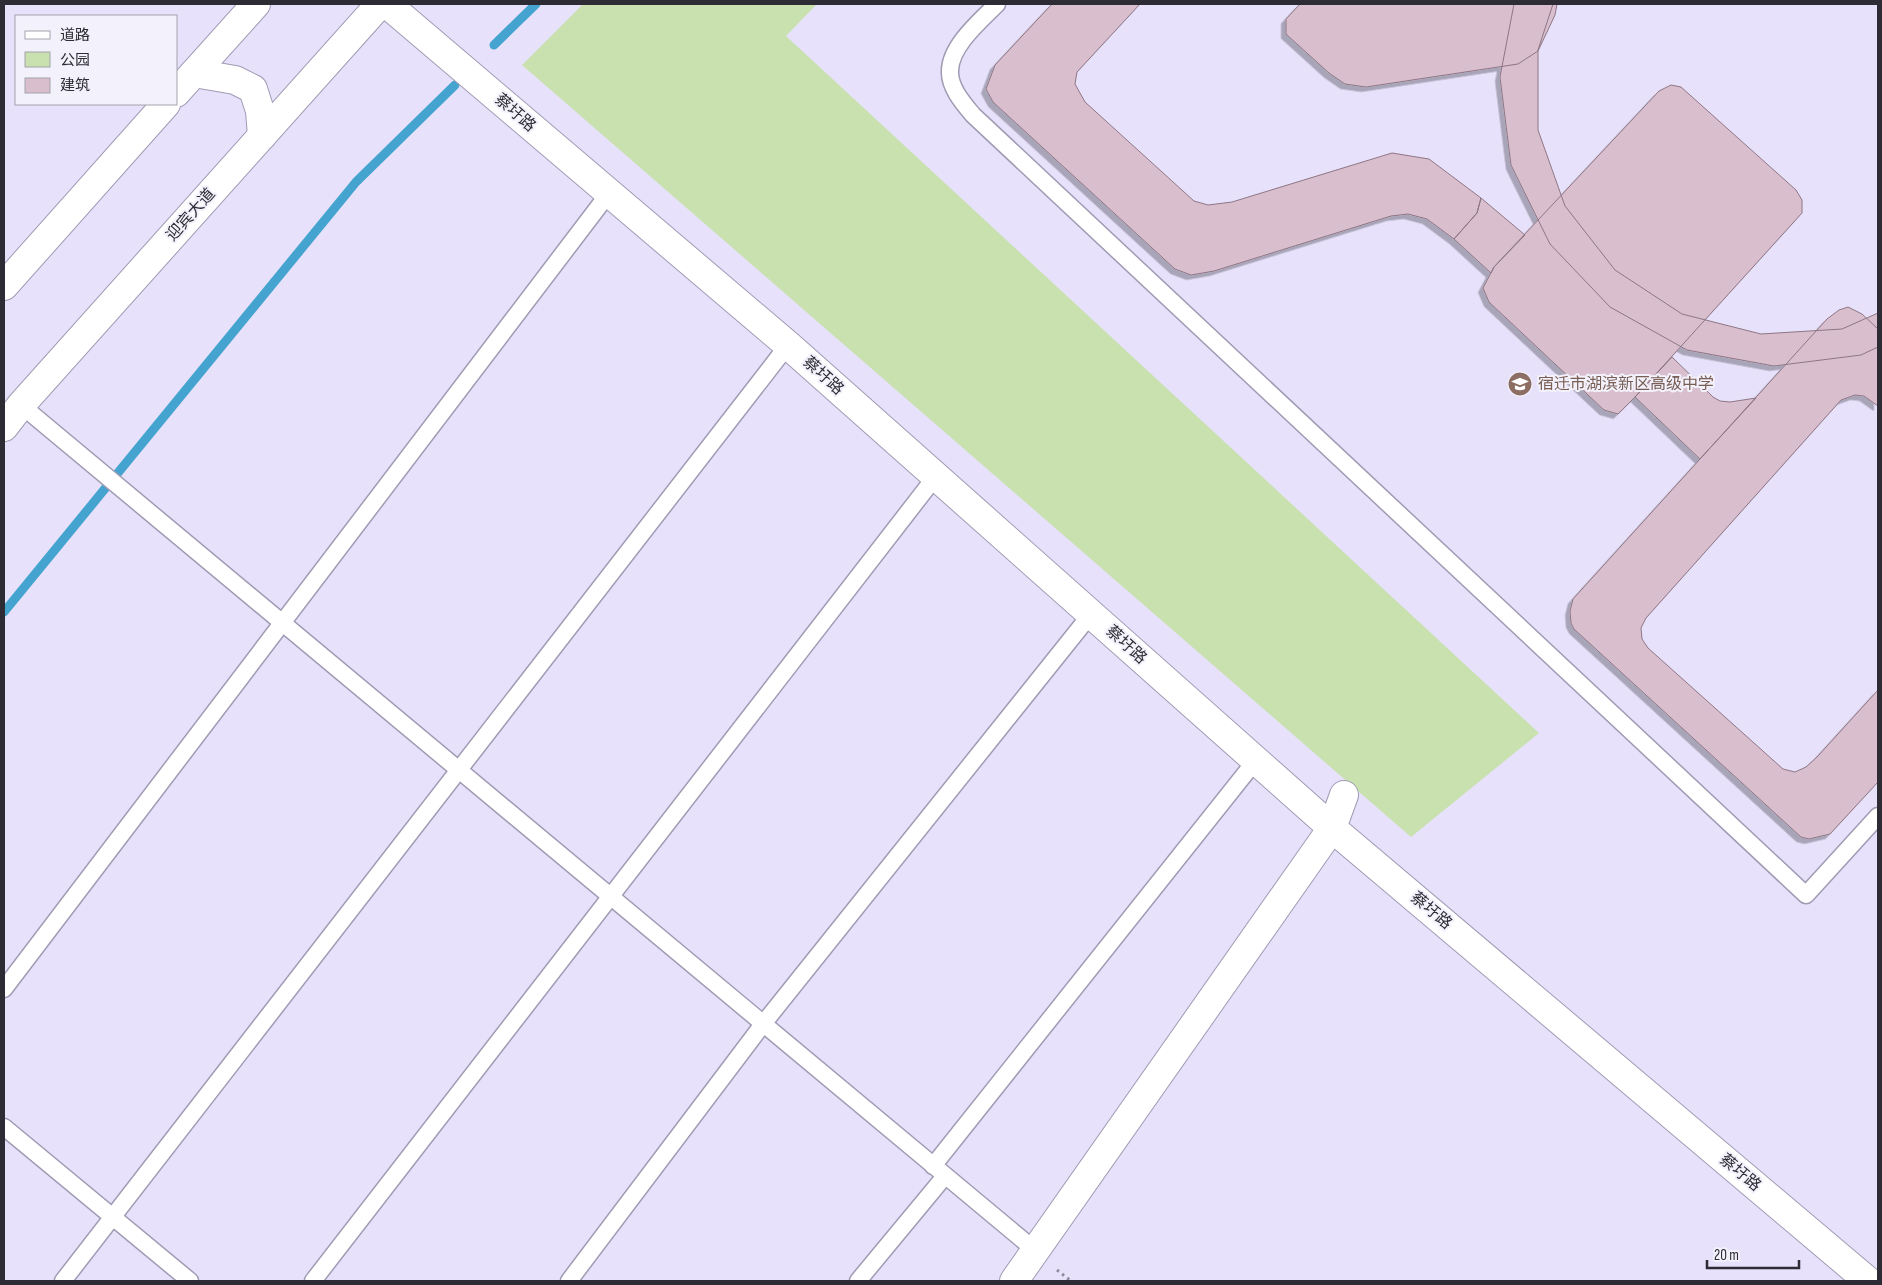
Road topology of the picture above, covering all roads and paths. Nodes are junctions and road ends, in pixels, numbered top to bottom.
1 (256, 4) edge
2 (380, 4) edge
3 (387, 4) edge
4 (997, 4) edge
5 (185, 83) edge
6 (165, 105) edge
7 (262, 136) junction
8 (609, 193) junction
9 (4, 286) edge
10 (788, 345) junction
11 (21, 405) junction
12 (4, 427) edge
13 (936, 476) junction
14 (1091, 614) junction
15 (282, 623) junction
16 (1256, 760) junction
17 (459, 771) junction
18 (1344, 795) dead end
19 (1878, 816) edge
20 (1332, 828) junction
21 (610, 897) junction
22 (4, 989) edge
23 (763, 1024) junction
24 (4, 1128) edge
25 (939, 1171) junction
26 (112, 1217) junction
27 (1036, 1251) junction
28 (63, 1281) edge
29 (190, 1281) edge
30 (314, 1281) edge
31 (569, 1281) edge
32 (858, 1281) edge
33 (1014, 1281) edge
34 (1868, 1281) edge

1 - 5 main road
2 - 7 main road, 迎宾大道
3 - 8 main road, 蔡圩路
4 - 19 lane
5 - 7 main road
6 - 9 main road
7 - 11 main road, 迎宾大道
8 - 10 main road, 蔡圩路
8 - 15 lane
10 - 13 main road, 蔡圩路
10 - 17 lane
11 - 12 main road, 迎宾大道
11 - 15 lane
13 - 14 main road, 蔡圩路
13 - 21 lane
14 - 16 main road, 蔡圩路
14 - 23 lane
15 - 17 lane
15 - 22 lane
16 - 20 main road, 蔡圩路
16 - 25 lane
17 - 21 lane
17 - 26 lane
18 - 20 main road
20 - 27 main road
20 - 34 main road, 蔡圩路
21 - 23 lane
21 - 30 lane
23 - 25 lane
23 - 31 lane
24 - 26 lane
25 - 27 lane
25 - 32 lane
26 - 28 lane
26 - 29 lane
27 - 33 main road

